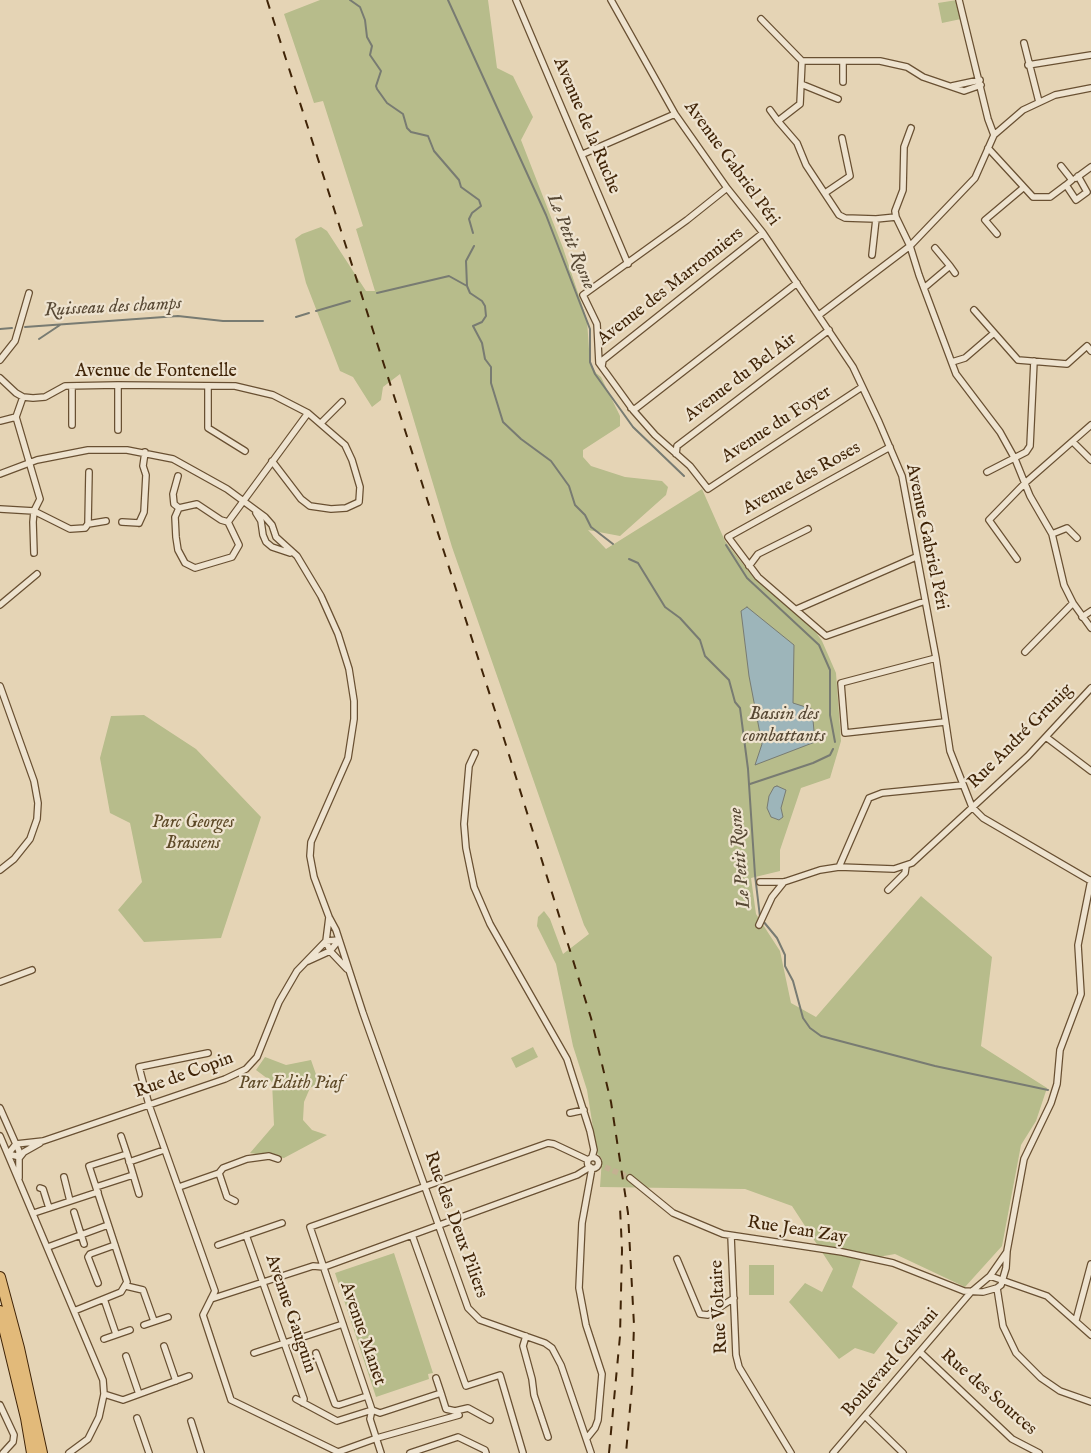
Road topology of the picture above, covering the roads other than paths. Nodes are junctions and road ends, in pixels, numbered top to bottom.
1 (516, 0) edge
2 (611, 0) edge
3 (959, 0) edge
4 (761, 19) dead end
5 (1024, 42) dead end
6 (1091, 55) edge
7 (802, 61) junction
8 (843, 62) junction
9 (1028, 65) junction
10 (843, 82) dead end
11 (980, 83) junction
12 (801, 84) junction
13 (1091, 88) edge
14 (838, 99) dead end
15 (1039, 102) junction
16 (770, 110) dead end
17 (675, 114) junction
18 (778, 121) junction
19 (911, 128) dead end
20 (994, 135) junction
21 (842, 138) dead end
22 (988, 148) junction
23 (583, 154) junction
24 (1061, 166) dead end
25 (1091, 167) edge
26 (1078, 176) junction
27 (1072, 180) junction
28 (1066, 185) junction
29 (727, 188) junction
30 (1023, 188) junction
31 (825, 193) junction
32 (896, 217) junction
33 (876, 219) junction
34 (763, 233) junction
35 (997, 234) dead end
36 (910, 246) junction
37 (935, 248) dead end
38 (872, 255) dead end
39 (628, 264) junction
40 (950, 266) junction
41 (955, 273) dead end
42 (797, 282) junction
43 (924, 288) junction
44 (29, 293) dead end
45 (974, 310) dead end
46 (819, 315) junction
47 (829, 330) junction
48 (994, 333) junction
49 (1091, 351) edge
50 (0, 360) edge
51 (1034, 361) junction
52 (952, 362) junction
53 (602, 367) junction
54 (0, 378) edge
55 (118, 385) junction
56 (72, 386) junction
57 (208, 386) junction
58 (862, 387) junction
59 (23, 397) junction
60 (342, 402) dead end
61 (631, 408) junction
62 (308, 413) junction
63 (16, 417) junction
64 (0, 421) edge
65 (321, 423) junction
66 (72, 424) dead end
67 (1091, 425) edge
68 (118, 430) dead end
69 (1073, 442) junction
70 (890, 447) junction
71 (245, 451) dead end
72 (144, 452) junction
73 (676, 454) junction
74 (1014, 459) junction
75 (1091, 460) edge
76 (272, 461) junction
77 (30, 463) junction
78 (89, 472) dead end
79 (987, 472) dead end
80 (0, 474) edge
81 (178, 476) dead end
82 (1025, 484) junction
83 (242, 500) junction
84 (179, 508) junction
85 (0, 509) edge
86 (254, 509) junction
87 (34, 511) junction
88 (106, 521) dead end
89 (122, 522) dead end
90 (228, 522) junction
91 (139, 523) junction
92 (88, 524) junction
93 (142, 529) dead end
94 (808, 529) dead end
95 (1052, 534) junction
96 (1077, 538) dead end
97 (34, 553) dead end
98 (297, 556) junction
99 (916, 556) junction
100 (1017, 559) dead end
101 (749, 566) junction
102 (37, 574) dead end
103 (925, 601) junction
104 (1073, 603) junction
105 (0, 606) edge
106 (797, 609) junction
107 (1091, 611) edge
108 (1082, 617) junction
109 (1091, 628) edge
110 (1024, 652) dead end
111 (936, 658) junction
112 (0, 686) edge
113 (1091, 688) edge
114 (945, 722) junction
115 (1046, 737) junction
116 (475, 752) dead end
117 (1091, 771) edge
118 (963, 786) junction
119 (972, 807) junction
120 (906, 866) junction
121 (839, 867) junction
122 (0, 870) edge
123 (1091, 881) edge
124 (760, 882) dead end
125 (784, 882) junction
126 (888, 890) dead end
127 (329, 917) junction
128 (758, 925) dead end
129 (326, 940) junction
130 (339, 940) junction
131 (330, 951) junction
132 (306, 961) junction
133 (32, 970) dead end
134 (350, 972) junction
135 (0, 982) edge
136 (208, 1053) dead end
137 (148, 1105) junction
138 (0, 1108) edge
139 (584, 1110) junction
140 (570, 1113) dead end
141 (0, 1136) edge
142 (121, 1136) dead end
143 (43, 1141) junction
144 (16, 1144) junction
145 (164, 1150) junction
146 (8, 1154) junction
147 (127, 1154) junction
148 (20, 1157) junction
149 (278, 1159) dead end
150 (590, 1159) junction
151 (129, 1162) junction
152 (598, 1164) junction
153 (606, 1167) tunnel mouth
154 (591, 1168) junction
155 (219, 1174) junction
156 (133, 1175) junction
157 (64, 1176) dead end
158 (19, 1178) junction
159 (630, 1178) tunnel mouth
160 (179, 1187) junction
161 (40, 1188) dead end
162 (426, 1188) junction
163 (97, 1190) junction
164 (139, 1194) dead end
165 (70, 1201) junction
166 (235, 1201) dead end
167 (49, 1208) junction
168 (74, 1212) dead end
169 (34, 1213) junction
170 (282, 1223) dead end
171 (108, 1225) junction
172 (439, 1225) junction
173 (81, 1235) junction
174 (246, 1235) junction
175 (412, 1235) junction
176 (731, 1236) junction
177 (84, 1244) dead end
178 (218, 1244) dead end
179 (115, 1245) junction
180 (48, 1247) junction
181 (1007, 1251) junction
182 (677, 1259) dead end
183 (1091, 1264) edge
184 (324, 1267) junction
185 (990, 1276) junction
186 (0, 1277) edge
187 (1002, 1280) junction
188 (262, 1281) junction
189 (98, 1283) dead end
190 (126, 1284) junction
191 (982, 1285) junction
192 (997, 1288) junction
193 (988, 1291) junction
194 (971, 1292) junction
195 (734, 1298) junction
196 (104, 1299) junction
197 (211, 1299) junction
198 (0, 1311) edge
199 (74, 1311) junction
200 (168, 1317) dead end
201 (1076, 1320) junction
202 (154, 1321) junction
203 (343, 1324) junction
204 (144, 1325) dead end
205 (130, 1330) dead end
206 (116, 1334) junction
207 (1091, 1335) edge
208 (526, 1336) junction
209 (104, 1339) dead end
210 (285, 1344) junction
211 (164, 1346) dead end
212 (920, 1352) junction
213 (316, 1353) dead end
214 (254, 1354) dead end
215 (126, 1356) dead end
216 (189, 1376) dead end
217 (436, 1378) dead end
218 (176, 1381) junction
219 (441, 1393) junction
220 (104, 1394) junction
221 (139, 1394) junction
222 (367, 1396) junction
223 (296, 1399) dead end
224 (1091, 1402) edge
225 (303, 1403) junction
226 (0, 1405) edge
227 (372, 1410) junction
228 (459, 1415) dead end
229 (865, 1416) junction
230 (137, 1418) dead end
231 (490, 1420) dead end
232 (191, 1421) dead end
233 (548, 1437) dead end
234 (377, 1438) junction
235 (587, 1438) junction
236 (3, 1453) edge
237 (32, 1453) edge
238 (42, 1453) edge
239 (69, 1453) edge
240 (149, 1453) edge
241 (201, 1453) edge
242 (381, 1453) edge
243 (410, 1453) edge
244 (486, 1453) edge
245 (523, 1453) edge
246 (591, 1453) edge
247 (791, 1453) edge
248 (833, 1453) edge
249 (903, 1453) edge
250 (1038, 1453) edge

1 - 23 street, Avenue de la Ruche
2 - 17 street, Avenue Gabriel Péri
3 - 11 street
4 - 7 street
5 - 9 street
6 - 9 street
7 - 8 street
7 - 12 street
8 - 10 street
8 - 11 street
9 - 15 street
11 - 20 street
12 - 14 street
12 - 18 street
13 - 15 street
15 - 20 street
16 - 18 street
17 - 23 street
17 - 29 street, Avenue Gabriel Péri
18 - 31 street
19 - 32 street
20 - 22 street
21 - 31 street
22 - 30 street
22 - 36 street
23 - 39 street, Avenue de la Ruche
24 - 27 street
25 - 26 street
26 - 27 street
26 - 28 street
27 - 28 street
28 - 30 street
29 - 34 street, Avenue Gabriel Péri
29 - 39 street
30 - 35 street
31 - 33 street
32 - 33 street
32 - 36 street
33 - 38 street
34 - 42 street, Avenue Gabriel Péri
34 - 53 street, Avenue des Marronniers
36 - 43 street
36 - 46 street
37 - 40 street
39 - 53 street
40 - 41 street
40 - 43 street
42 - 46 street, Avenue Gabriel Péri
42 - 61 street
43 - 52 street
44 - 50 street
45 - 48 street
46 - 47 street, Avenue Gabriel Péri
47 - 58 street, Avenue Gabriel Péri
47 - 73 street, Avenue du Bel Air
48 - 51 street
48 - 52 street
49 - 51 street
51 - 74 street
52 - 74 street
53 - 61 street
54 - 59 street
55 - 56 street, Avenue de Fontenelle
55 - 57 street, Avenue de Fontenelle
55 - 68 street
56 - 59 street, Avenue de Fontenelle
56 - 66 street
57 - 62 street, Avenue de Fontenelle
57 - 71 street
58 - 70 street, Avenue Gabriel Péri
58 - 73 street, Avenue du Foyer
59 - 63 street
60 - 65 street
61 - 73 street
62 - 65 street, Avenue de Fontenelle
62 - 76 street
63 - 64 street
63 - 77 street
65 - 76 street, Avenue de Fontenelle
67 - 69 street
69 - 75 street
69 - 82 street
70 - 99 street, Avenue Gabriel Péri
70 - 101 street, Avenue des Roses
72 - 77 street, Rue des Deux Piliers
72 - 83 street, Rue des Deux Piliers
72 - 91 street
74 - 79 street
74 - 82 street
76 - 83 street
77 - 80 street, Rue des Deux Piliers
77 - 87 street
78 - 92 street
81 - 84 street
82 - 95 street
82 - 100 street
83 - 86 street, Rue des Deux Piliers
83 - 90 street
84 - 90 street
84 - 90 street
85 - 87 street
86 - 98 street, Rue des Deux Piliers
86 - 98 street
87 - 92 street
87 - 97 street
88 - 92 street
89 - 91 street
91 - 93 street
94 - 101 street
95 - 96 street
95 - 104 street
98 - 127 street, Rue des Deux Piliers
99 - 103 street, Avenue Gabriel Péri
99 - 106 street
101 - 106 street
102 - 105 street
103 - 106 street
103 - 111 street, Avenue Gabriel Péri
104 - 108 street
104 - 110 street
107 - 108 street
108 - 109 street
111 - 114 street, Avenue Gabriel Péri
111 - 114 street
112 - 122 street
113 - 115 street, Rue André Grunig
114 - 118 street, Avenue Gabriel Péri
115 - 117 street
115 - 119 street, Rue André Grunig
116 - 139 street
118 - 119 street, Avenue Gabriel Péri
118 - 121 street
119 - 120 street, Rue André Grunig
119 - 123 street, Avenue Gabriel Péri
120 - 121 street
120 - 126 street
121 - 125 street
123 - 181 street
124 - 125 street
125 - 128 street
127 - 129 street, Rue des Deux Piliers
127 - 130 street, Rue des Deux Piliers
129 - 130 street
129 - 131 street, Rue des Deux Piliers
129 - 132 street, Rue de Copin
130 - 131 street
130 - 134 street, Rue des Deux Piliers
131 - 132 street
131 - 134 street, Rue des Deux Piliers
132 - 137 street, Rue de Copin
133 - 135 street
134 - 162 street, Rue des Deux Piliers
136 - 137 street
137 - 143 street, Rue de Copin
137 - 145 street
138 - 144 street
139 - 140 street
139 - 150 street
141 - 146 street
142 - 147 street
143 - 144 street, Rue de Copin
143 - 148 street, Rue de Copin
144 - 146 street
144 - 148 street
145 - 151 street
145 - 160 street
146 - 148 street
146 - 158 street
147 - 151 street
147 - 163 street
148 - 158 street
149 - 155 street
150 - 152 street
150 - 154 street
150 - 162 street
151 - 156 street
152 - 153 street
152 - 154 street
154 - 172 street
154 - 235 street
155 - 160 street
155 - 166 street
156 - 163 street
156 - 164 street
157 - 165 street
158 - 169 street
159 - 176 street, Rue Jean Zay
160 - 197 street
161 - 167 street
162 - 172 street, Rue des Deux Piliers
162 - 184 street, Avenue Manet
163 - 165 street
163 - 171 street
165 - 167 street
167 - 169 street
168 - 173 street
169 - 180 street
170 - 174 street
171 - 173 street
171 - 179 street
172 - 175 street
172 - 208 street, Rue des Deux Piliers
173 - 177 street
173 - 180 street
174 - 178 street
174 - 188 street, Avenue Gauguin
175 - 184 street
175 - 245 street
176 - 194 street, Rue Jean Zay
176 - 195 street, Rue Voltaire
179 - 189 street
179 - 190 street
180 - 199 street
181 - 185 street, Boulevard Galvani
181 - 187 street
182 - 195 street
183 - 201 street
184 - 188 street
184 - 203 street, Avenue Manet
185 - 187 street
185 - 191 street, Boulevard Galvani
186 - 238 highway
187 - 192 street
187 - 201 street
188 - 197 street
188 - 210 street, Avenue Gauguin
190 - 196 street
190 - 202 street
191 - 193 street
191 - 194 street, Boulevard Galvani
192 - 193 street, Rue Jean Zay
192 - 224 street
193 - 194 street, Rue Jean Zay
194 - 212 street, Boulevard Galvani
195 - 247 street, Rue Voltaire
196 - 199 street
196 - 206 street
197 - 234 street
198 - 237 highway
199 - 220 street
200 - 202 street
201 - 207 street
202 - 204 street
203 - 210 street
203 - 222 street, Avenue Manet
205 - 206 street
206 - 209 street
208 - 233 street
208 - 235 street, Rue des Deux Piliers
210 - 214 street
210 - 225 street, Avenue Gauguin
211 - 218 street
212 - 229 street, Boulevard Galvani
212 - 250 street, Rue des Sources
213 - 222 street
215 - 221 street
216 - 218 street
217 - 219 street
218 - 221 street
219 - 227 street, Avenue Gauguin
219 - 231 street
220 - 221 street
220 - 239 street
222 - 227 street, Avenue Manet
223 - 225 street, Avenue Gauguin
225 - 227 street, Avenue Gauguin
226 - 236 street
227 - 234 street, Avenue Manet
228 - 234 street
229 - 248 street, Boulevard Galvani
229 - 249 street
230 - 240 street
232 - 241 street
234 - 242 street, Avenue Manet
235 - 246 street, Rue des Deux Piliers
243 - 244 street

